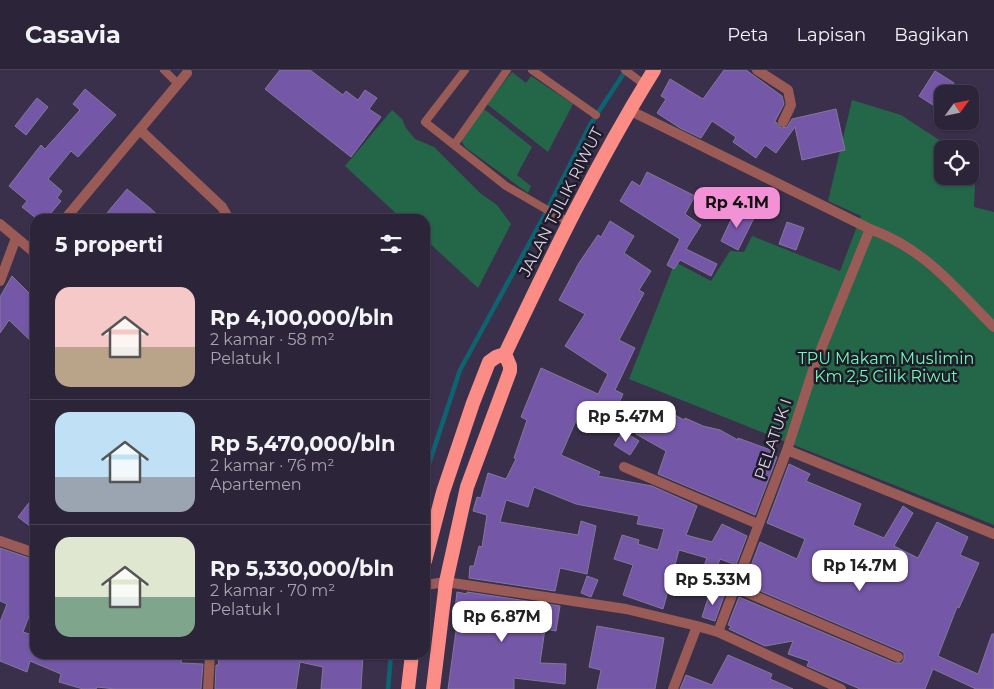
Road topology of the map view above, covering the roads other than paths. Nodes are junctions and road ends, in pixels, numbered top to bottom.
1 (164, 70) edge
2 (465, 70) edge
3 (507, 70) edge
4 (532, 70) edge
5 (626, 70) edge
6 (654, 70) edge
7 (757, 70) edge
8 (187, 73) dead end
9 (178, 84) junction
10 (645, 85) junction
11 (629, 110) junction
12 (596, 116) dead end
13 (783, 122) dead end
14 (140, 130) junction
15 (454, 145) junction
16 (69, 214) edge
17 (226, 214) edge
18 (568, 222) junction
19 (0, 224) edge
20 (870, 229) junction
21 (16, 238) junction
22 (30, 249) edge
23 (0, 281) edge
24 (994, 327) edge
25 (505, 354) junction
26 (787, 450) junction
27 (624, 467) dead end
28 (758, 524) junction
29 (994, 534) edge
30 (0, 541) edge
31 (430, 541) edge
32 (30, 551) edge
33 (446, 582) junction
34 (430, 584) edge
35 (734, 587) junction
36 (697, 626) junction
37 (718, 632) junction
38 (898, 657) dead end
39 (210, 659) edge
40 (411, 659) edge
41 (208, 689) edge
42 (408, 689) edge
43 (433, 689) edge
44 (673, 689) edge
45 (841, 689) edge

1 - 9 lane
2 - 15 lane
3 - 15 lane
4 - 12 lane
5 - 10 lane
6 - 10 highway, JALAN TJILIK RIWUT
7 - 13 street
8 - 9 street
9 - 14 street
10 - 11 highway, JALAN TJILIK RIWUT
11 - 18 highway, JALAN TJILIK RIWUT
11 - 20 street
14 - 16 street
14 - 17 street
15 - 18 lane
18 - 25 highway, JALAN TJILIK RIWUT
19 - 21 street
20 - 24 street
20 - 26 street, PELATUK I
21 - 22 street
21 - 23 street
25 - 31 highway, JALAN TJILIK RIWUT
25 - 33 highway
26 - 28 street, PELATUK I
26 - 29 street
27 - 28 street
28 - 35 street, PELATUK I
30 - 32 street
33 - 34 street
33 - 36 street
33 - 43 highway
35 - 37 street, PELATUK I
35 - 38 street
36 - 37 street
36 - 44 street
37 - 45 street
39 - 41 street
40 - 42 highway

